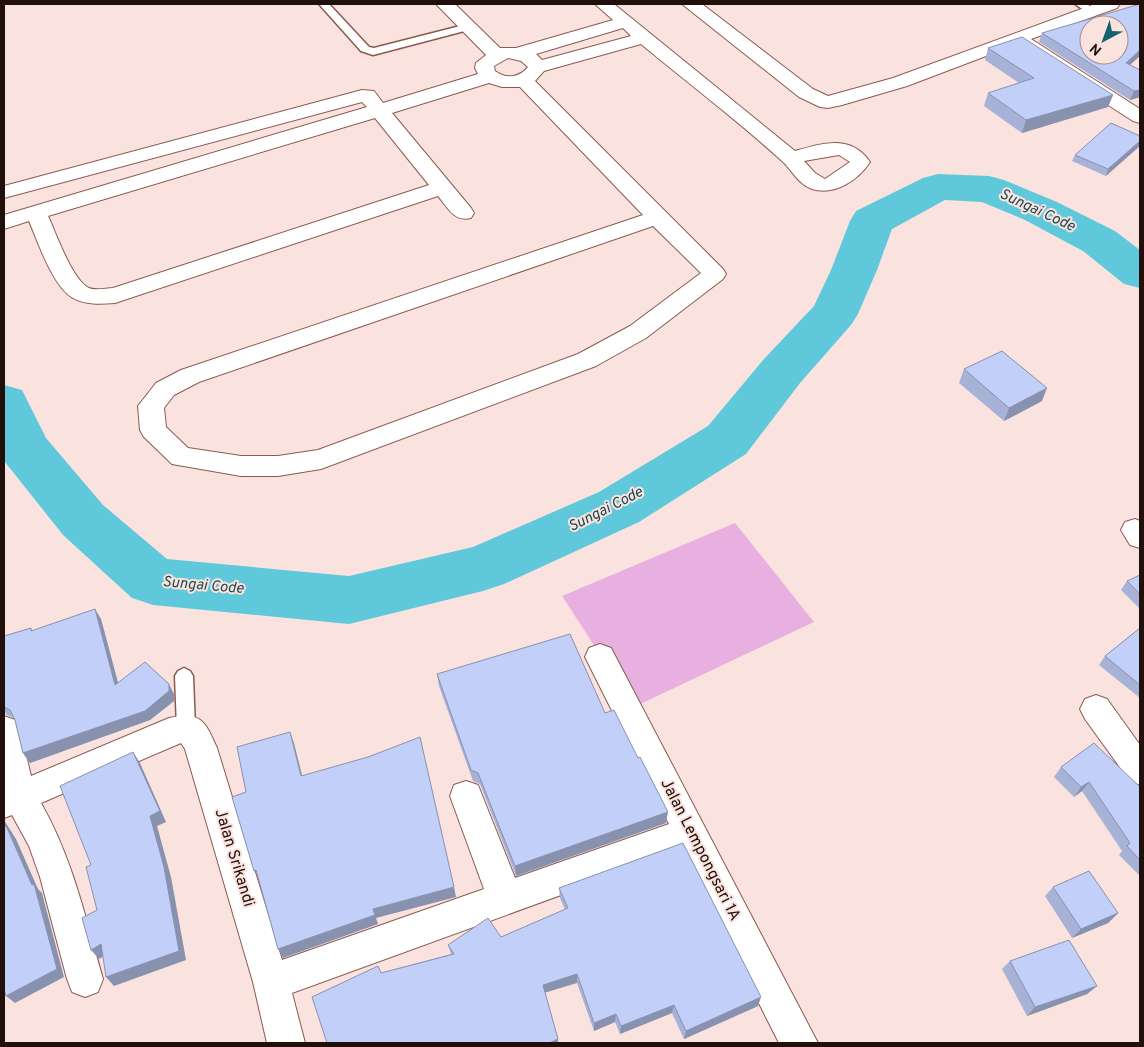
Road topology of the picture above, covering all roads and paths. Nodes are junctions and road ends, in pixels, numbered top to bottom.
1 (324, 4) edge
2 (445, 4) edge
3 (604, 4) edge
4 (691, 4) edge
5 (1112, 4) edge
6 (1086, 7) edge
7 (625, 22) junction
8 (468, 27) junction
9 (644, 38) junction
10 (1017, 38) junction
11 (518, 53) junction
12 (491, 65) junction
13 (530, 73) junction
14 (374, 102) junction
15 (1136, 110) edge
16 (238, 129) junction
17 (200, 140) junction
18 (251, 148) junction
19 (791, 158) dead end
20 (214, 160) junction
21 (442, 188) junction
22 (4, 192) edge
23 (36, 212) junction
24 (464, 214) dead end
25 (657, 217) junction
26 (4, 222) edge
27 (600, 657) dead end
28 (184, 676) dead end
29 (1096, 709) dead end
30 (186, 728) junction
31 (4, 730) edge
32 (1140, 770) edge
33 (466, 796) dead end
34 (12, 800) edge
35 (691, 832) junction
36 (506, 898) junction
37 (85, 979) dead end
38 (271, 982) junction
39 (286, 1043) edge
40 (799, 1043) edge

1 - 8 lane
2 - 8 street
3 - 7 street
4 - 10 street
5 - 6 street
6 - 10 street
7 - 9 street
7 - 11 street
8 - 12 street
9 - 13 street
9 - 19 street
10 - 15 street
11 - 12 street
11 - 13 street
12 - 13 street
12 - 14 street
13 - 25 street
14 - 16 street
14 - 18 street
14 - 21 street
16 - 17 street
16 - 18 street
17 - 20 street
17 - 22 street
18 - 20 street
20 - 23 street
21 - 23 street
21 - 24 street
23 - 26 street
25 - 25 street
27 - 35 street, Jalan Lempongsari 1A
28 - 30 lane
29 - 32 street
30 - 34 street
30 - 38 street, Jalan Srikandi
31 - 34 street
33 - 36 street
34 - 37 street
35 - 36 street
35 - 40 street, Jalan Lempongsari 1A
36 - 38 street
38 - 39 street, Jalan Srikandi

